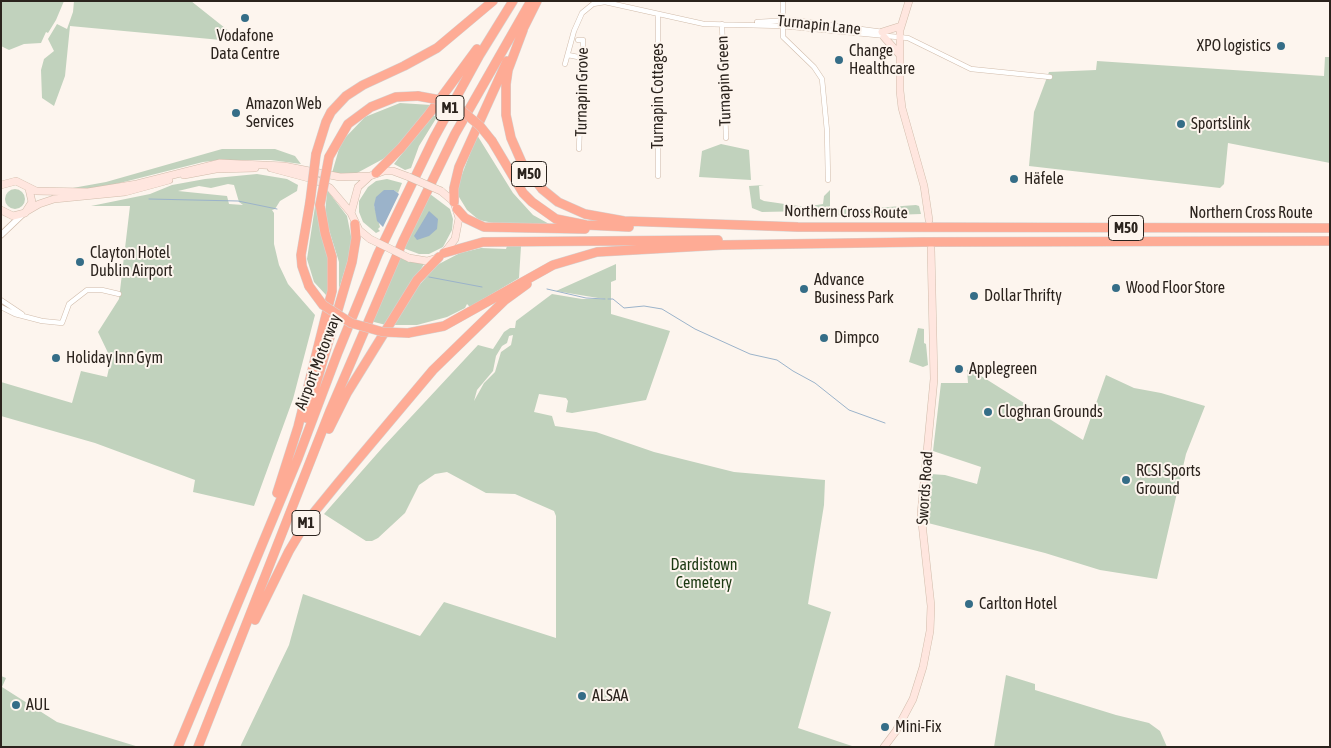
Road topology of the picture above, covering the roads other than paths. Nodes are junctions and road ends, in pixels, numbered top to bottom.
1 (493, 1) edge
2 (511, 1) edge
3 (531, 1) edge
4 (537, 1) edge
5 (783, 1) edge
6 (909, 1) edge
7 (658, 15) junction
8 (782, 19) junction
9 (722, 24) junction
10 (746, 24) junction
11 (782, 26) junction
12 (901, 26) junction
13 (523, 30) junction
14 (886, 35) junction
15 (900, 37) junction
16 (578, 40) dead end
17 (899, 54) junction
18 (568, 55) junction
19 (583, 58) junction
20 (565, 64) dead end
21 (1050, 77) dead end
22 (726, 138) dead end
23 (579, 149) dead end
24 (373, 174) junction
25 (658, 176) dead end
26 (828, 180) dead end
27 (2, 186) edge
28 (29, 189) junction
29 (455, 205) junction
30 (1, 210) edge
31 (24, 213) junction
32 (351, 213) junction
33 (929, 220) dead end
34 (355, 224) junction
35 (798, 226) junction
36 (632, 227) junction
37 (1330, 228) edge
38 (1, 235) edge
39 (1330, 241) edge
40 (923, 242) junction
41 (931, 249) dead end
42 (614, 251) junction
43 (442, 255) junction
44 (118, 294) dead end
45 (1, 300) edge
46 (1, 307) edge
47 (22, 314) junction
48 (296, 498) junction
49 (279, 504) junction
50 (262, 541) junction
51 (178, 747) edge
52 (198, 747) edge
53 (884, 747) edge

1 - 42 highway, M50, bridge
2 - 24 highway
2 - 49 highway, Airport Motorway / M1
3 - 48 highway, Airport Motorway / M1
4 - 13 highway, M50
5 - 8 street
6 - 12 main road
7 - 9 street, Turnapin Lane
7 - 18 street, Turnapin Lane
7 - 25 street, Turnapin Cottages
8 - 10 street, Turnapin Lane
8 - 11 street
8 - 14 street, Turnapin Lane
9 - 10 street, Turnapin Lane
9 - 22 street, Turnapin Green
10 - 11 street, Turnapin Lane
11 - 14 street, Turnapin Lane
11 - 26 street
12 - 14 main road
12 - 15 main road
13 - 29 highway
13 - 35 highway, Northern Cross Route / M50
14 - 15 street, Turnapin Lane
14 - 17 main road
15 - 17 main road
15 - 21 street, Turnapin Lane
16 - 19 street, Turnapin Grove
17 - 33 main road
18 - 19 street
18 - 20 street, Turnapin Lane
19 - 23 street, Turnapin Grove
24 - 28 main road
24 - 29 main road, bridge
24 - 32 main road
27 - 28 main road
28 - 31 main road
29 - 36 highway, M50
29 - 43 main road
30 - 31 main road
31 - 32 main road
31 - 38 street
32 - 34 main road
34 - 43 main road, bridge
34 - 49 highway
35 - 36 highway, M50
35 - 37 highway, Northern Cross Route / M50
36 - 50 highway, bridge
39 - 40 highway, Northern Cross Route / M50
40 - 42 highway, M50
40 - 43 highway, M50
41 - 53 main road, Swords Road
42 - 52 highway, M1
43 - 48 highway
44 - 47 street
45 - 47 street
46 - 47 street
48 - 52 highway, Airport Motorway / M1
49 - 50 highway, Airport Motorway / M1
50 - 51 highway, Airport Motorway / M1

